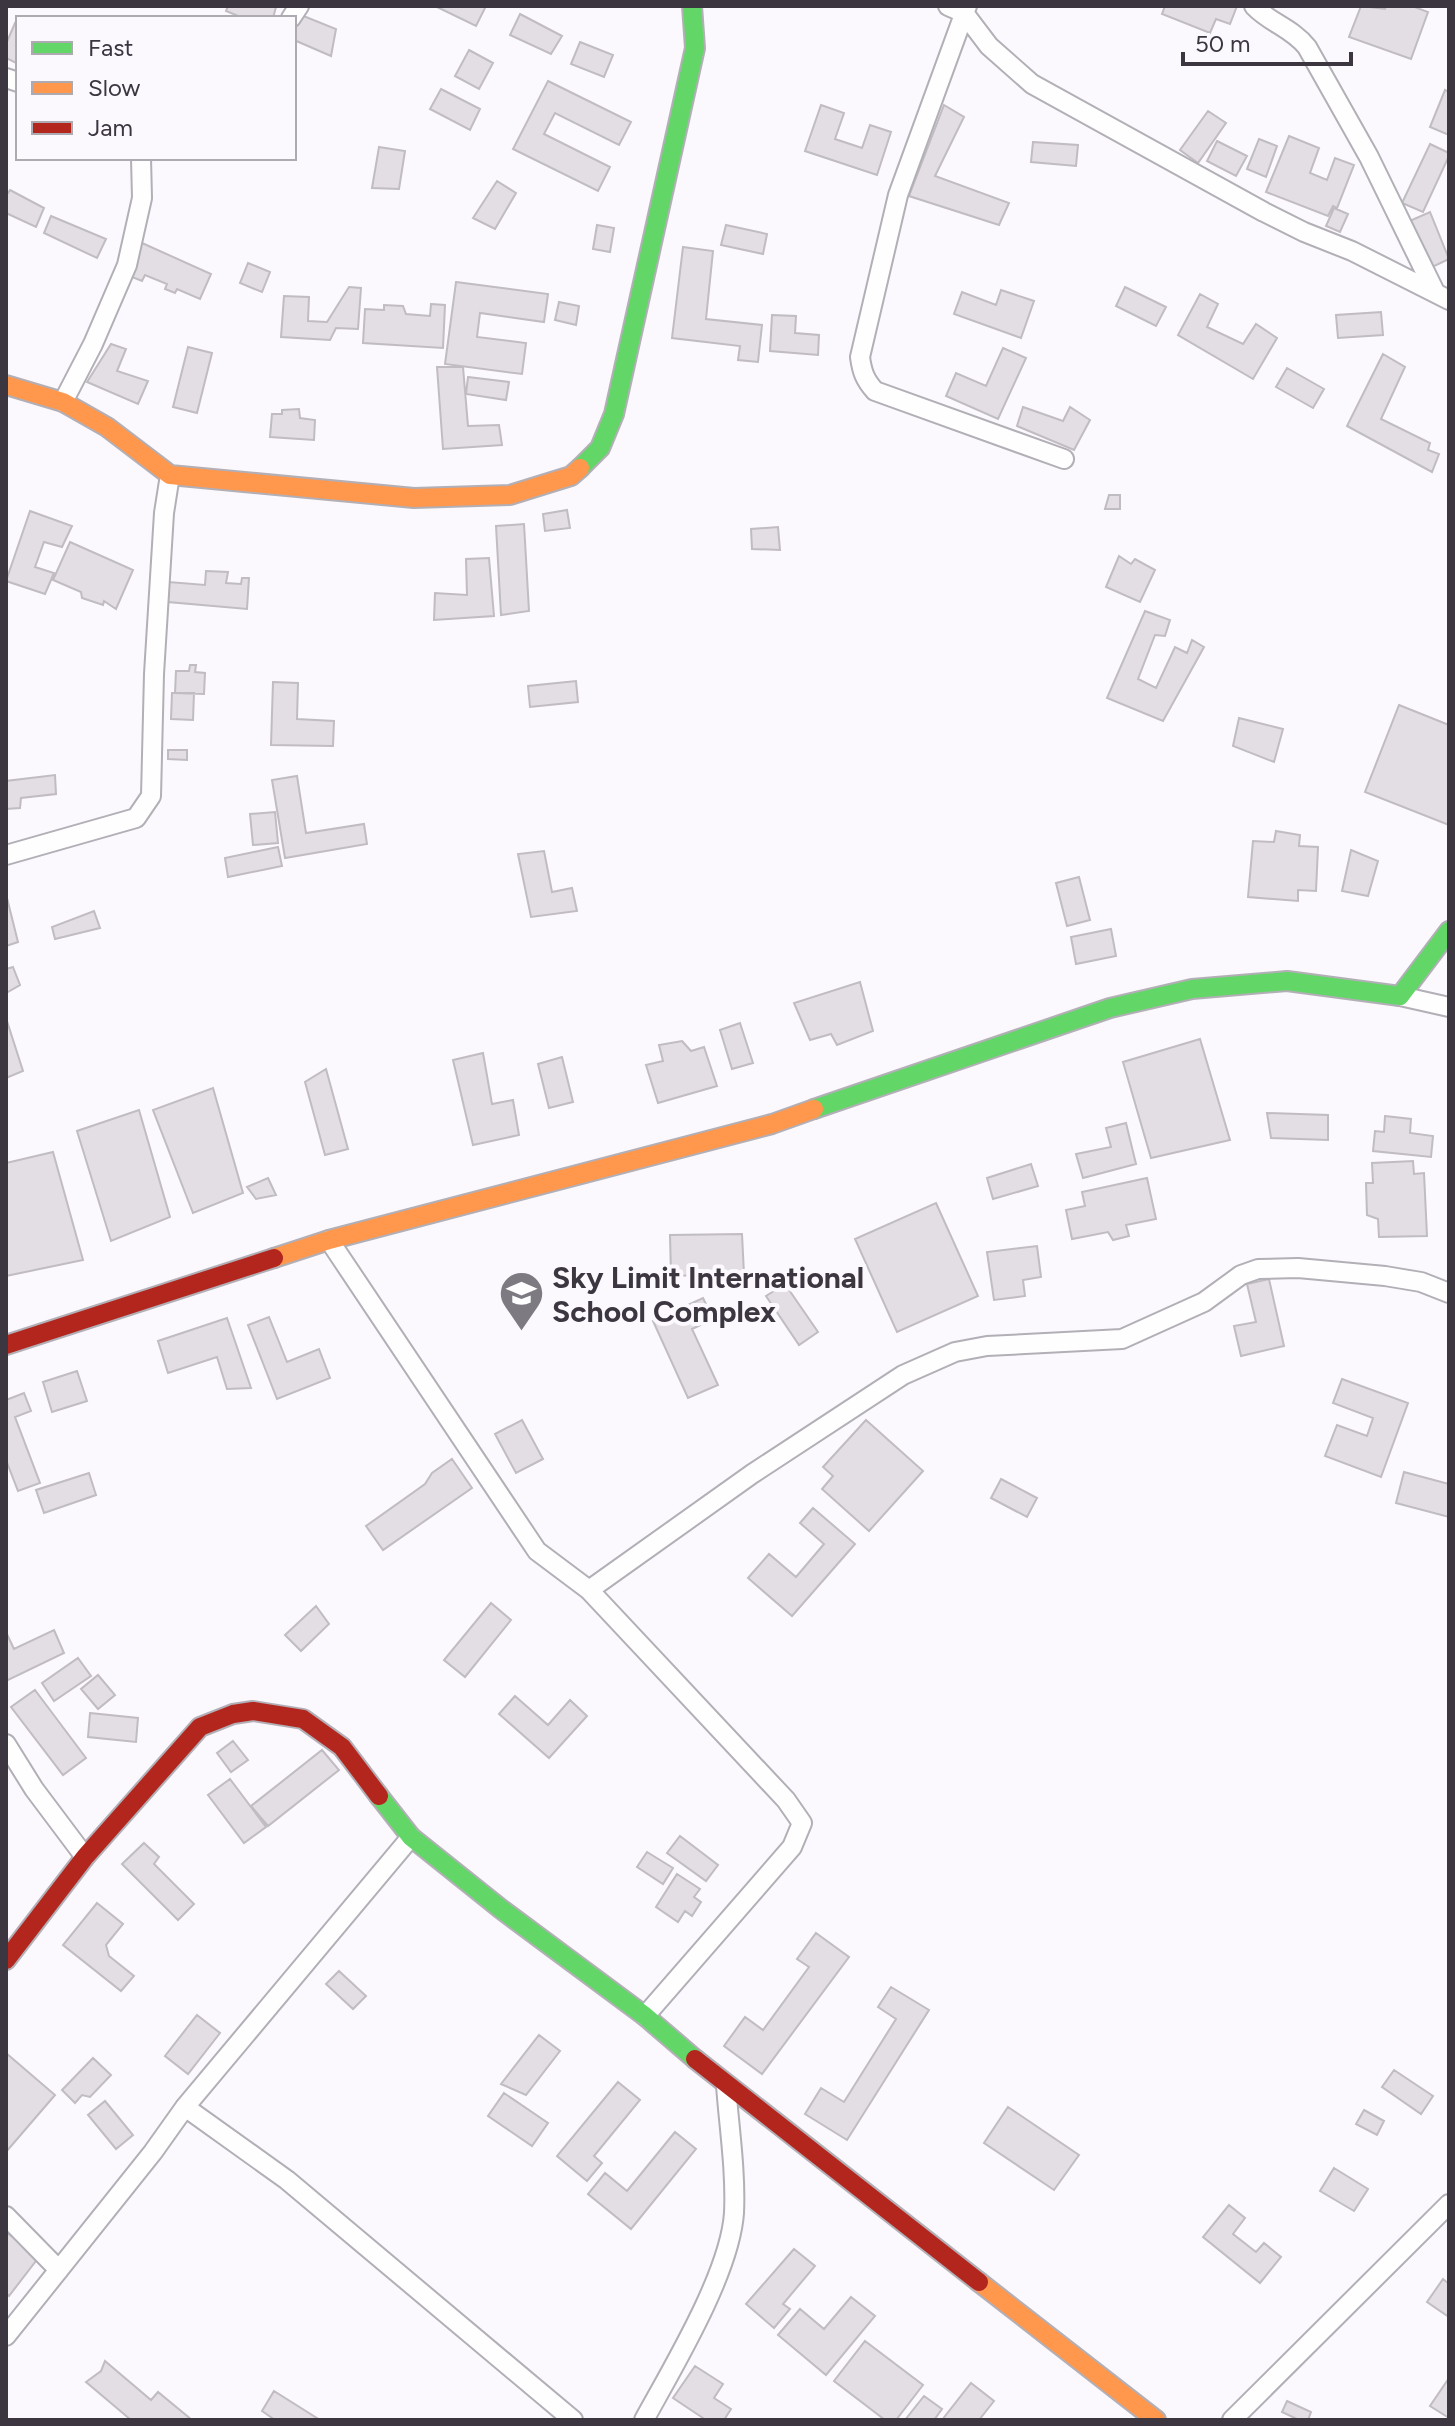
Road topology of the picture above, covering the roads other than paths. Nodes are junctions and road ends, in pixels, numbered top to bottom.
1 (692, 6) edge
2 (1254, 6) edge
3 (959, 8) edge
4 (141, 160) edge
5 (1442, 296) edge
6 (6, 385) edge
7 (63, 402) junction
8 (1064, 459) dead end
9 (170, 475) junction
10 (6, 855) edge
11 (1449, 931) edge
12 (1400, 996) junction
13 (1449, 1007) edge
14 (329, 1240) junction
15 (1449, 1293) edge
16 (6, 1345) edge
17 (589, 1590) junction
18 (6, 1744) edge
19 (411, 1837) junction
20 (85, 1857) junction
21 (6, 1960) edge
22 (645, 2016) junction
23 (726, 2085) junction
24 (185, 2107) junction
25 (1449, 2204) edge
26 (6, 2216) edge
27 (59, 2270) junction
28 (6, 2336) edge
29 (573, 2420) edge
30 (644, 2420) edge
31 (1156, 2420) edge
32 (1232, 2420) edge

1 - 9 street
2 - 5 street
3 - 5 street
3 - 8 street
4 - 7 street
6 - 7 street
7 - 9 street
9 - 10 street
11 - 12 street
12 - 13 street
12 - 14 street
14 - 16 street
14 - 17 street
15 - 17 street
17 - 22 street
18 - 20 street
19 - 20 street
19 - 22 street
19 - 24 street
20 - 21 street
22 - 23 street
23 - 30 street
23 - 31 street
24 - 27 street
24 - 29 street
25 - 32 street
26 - 27 street
27 - 28 street

